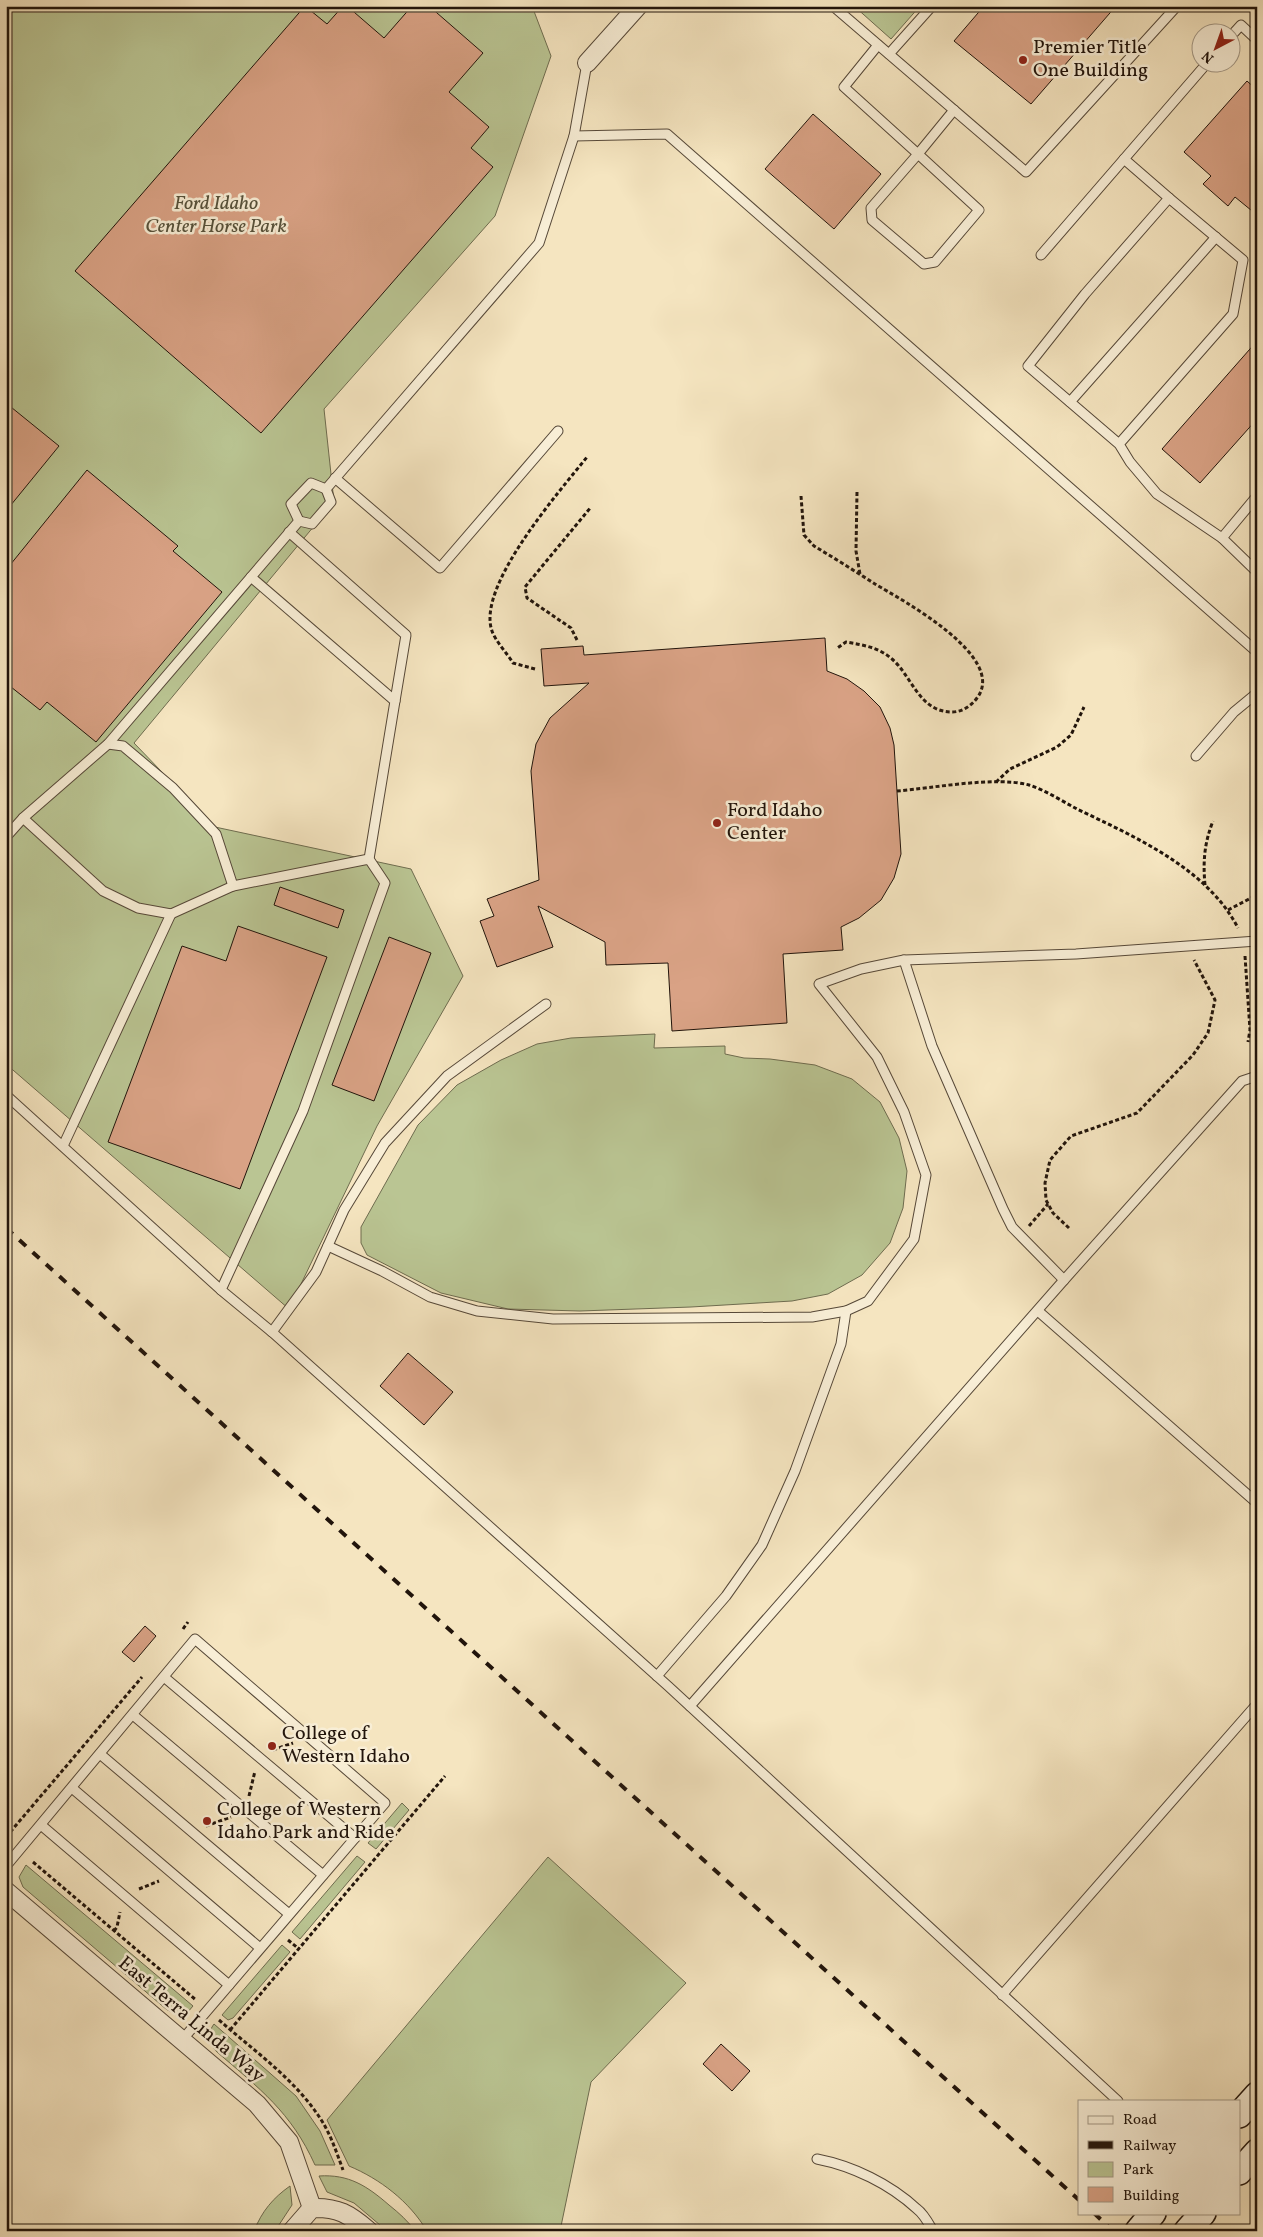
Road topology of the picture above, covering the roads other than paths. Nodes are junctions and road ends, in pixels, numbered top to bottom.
1 (638, 6) edge
2 (833, 6) edge
3 (932, 6) edge
4 (1177, 6) edge
5 (1240, 26) edge
6 (1257, 40) edge
7 (878, 45) junction
8 (890, 54) junction
9 (587, 63) joint
10 (1199, 72) edge
11 (954, 110) junction
12 (574, 136) junction
13 (918, 154) junction
14 (1124, 159) junction
15 (1168, 198) junction
16 (1216, 237) junction
17 (1041, 255) dead end
18 (1070, 402) junction
19 (558, 431) dead end
20 (1119, 444) junction
21 (335, 478) junction
22 (326, 488) junction
23 (1257, 496) edge
24 (298, 521) junction
25 (289, 532) junction
26 (1222, 538) junction
27 (1257, 572) edge
28 (251, 577) junction
29 (1257, 652) edge
30 (1257, 694) edge
31 (395, 702) junction
32 (108, 744) junction
33 (1196, 756) dead end
34 (23, 818) junction
35 (6, 837) edge
36 (369, 859) junction
37 (233, 886) junction
38 (171, 914) junction
39 (1257, 941) edge
40 (904, 960) junction
41 (546, 1004) dead end
42 (1257, 1076) edge
43 (6, 1095) edge
44 (63, 1146) junction
45 (328, 1246) junction
46 (1064, 1280) junction
47 (221, 1290) junction
48 (846, 1311) junction
49 (1038, 1311) junction
50 (272, 1332) junction
51 (1257, 1503) edge
52 (657, 1676) junction
53 (164, 1677) junction
54 (1257, 1704) edge
55 (690, 1706) junction
56 (133, 1715) junction
57 (100, 1754) junction
58 (72, 1788) junction
59 (41, 1825) junction
60 (355, 1838) junction
61 (6, 1866) edge
62 (323, 1875) junction
63 (6, 1890) edge
64 (290, 1914) junction
65 (260, 1948) junction
66 (229, 1984) junction
67 (1002, 1995) junction
68 (182, 2040) junction
69 (1257, 2095) edge
70 (1117, 2100) edge
71 (1240, 2114) edge
72 (817, 2159) dead end
73 (312, 2208) junction
74 (1152, 2214) edge
75 (1202, 2214) edge
76 (292, 2231) edge
77 (369, 2231) edge
78 (934, 2231) edge
79 (1138, 2231) edge
80 (1187, 2231) edge

1 - 9 street
2 - 7 lane
3 - 8 lane
4 - 11 lane
5 - 6 lane
7 - 8 lane
7 - 13 lane
8 - 11 lane
9 - 12 lane
10 - 14 lane
11 - 13 lane
12 - 21 lane
12 - 29 lane
13 - 13 lane
14 - 15 lane
14 - 17 lane
15 - 16 lane
15 - 18 lane
16 - 18 lane
16 - 20 lane
18 - 20 lane
19 - 21 lane
20 - 26 lane
21 - 22 lane
22 - 24 lane
22 - 24 lane
23 - 26 lane
24 - 25 lane
25 - 28 lane
25 - 31 lane
26 - 27 lane
28 - 31 lane
28 - 32 lane
30 - 33 lane
31 - 36 lane
32 - 34 lane
32 - 37 lane
34 - 35 lane
34 - 38 lane
36 - 37 lane
36 - 47 lane
37 - 38 lane
38 - 44 lane
39 - 40 lane
40 - 46 lane
40 - 48 lane
41 - 45 lane
42 - 46 lane
43 - 44 lane
44 - 47 lane
45 - 48 lane
45 - 50 lane
46 - 49 lane
47 - 50 lane
48 - 52 lane
49 - 51 lane
49 - 55 lane
50 - 52 lane
52 - 55 lane
53 - 56 lane
53 - 60 lane
53 - 60 lane
54 - 67 lane
55 - 67 lane
56 - 57 lane
56 - 62 lane
57 - 58 lane
57 - 64 lane
58 - 59 lane
58 - 65 lane
59 - 61 lane
59 - 66 lane
60 - 62 lane
62 - 64 lane
63 - 68 street, East Terra Linda Way
64 - 65 lane
65 - 66 lane
66 - 68 lane
67 - 70 lane
68 - 73 street, East Terra Linda Way
69 - 71 main road
72 - 78 lane
73 - 76 street
73 - 77 street
74 - 79 main road
75 - 80 main road

